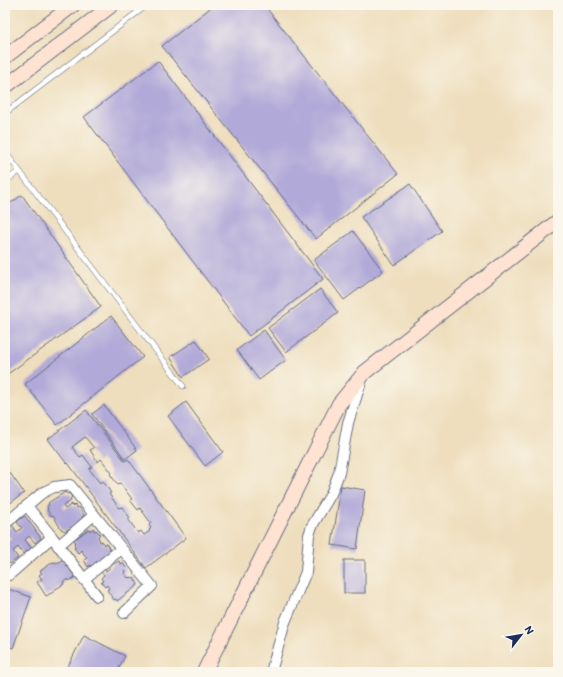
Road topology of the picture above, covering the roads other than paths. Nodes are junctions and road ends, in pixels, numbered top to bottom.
1 (73, 5) edge
2 (112, 5) edge
3 (147, 5) edge
4 (5, 57) edge
5 (5, 88) edge
6 (5, 113) edge
7 (5, 152) edge
8 (19, 171) junction
9 (5, 182) edge
10 (558, 221) edge
11 (364, 372) junction
12 (183, 386) dead end
13 (28, 506) junction
14 (94, 515) junction
15 (5, 524) edge
16 (52, 537) junction
17 (58, 546) junction
18 (121, 548) junction
19 (5, 576) edge
20 (84, 579) junction
21 (97, 596) dead end
22 (124, 613) dead end
23 (204, 672) edge
24 (271, 672) edge

1 - 4 street
2 - 5 street
3 - 6 lane
7 - 8 lane
8 - 9 lane
8 - 12 lane
10 - 11 street
11 - 23 street
11 - 24 street
13 - 14 street
13 - 15 street
13 - 16 street
14 - 17 street
14 - 18 street
16 - 17 street
16 - 19 street
17 - 20 street
18 - 20 street
18 - 22 street
20 - 21 street

